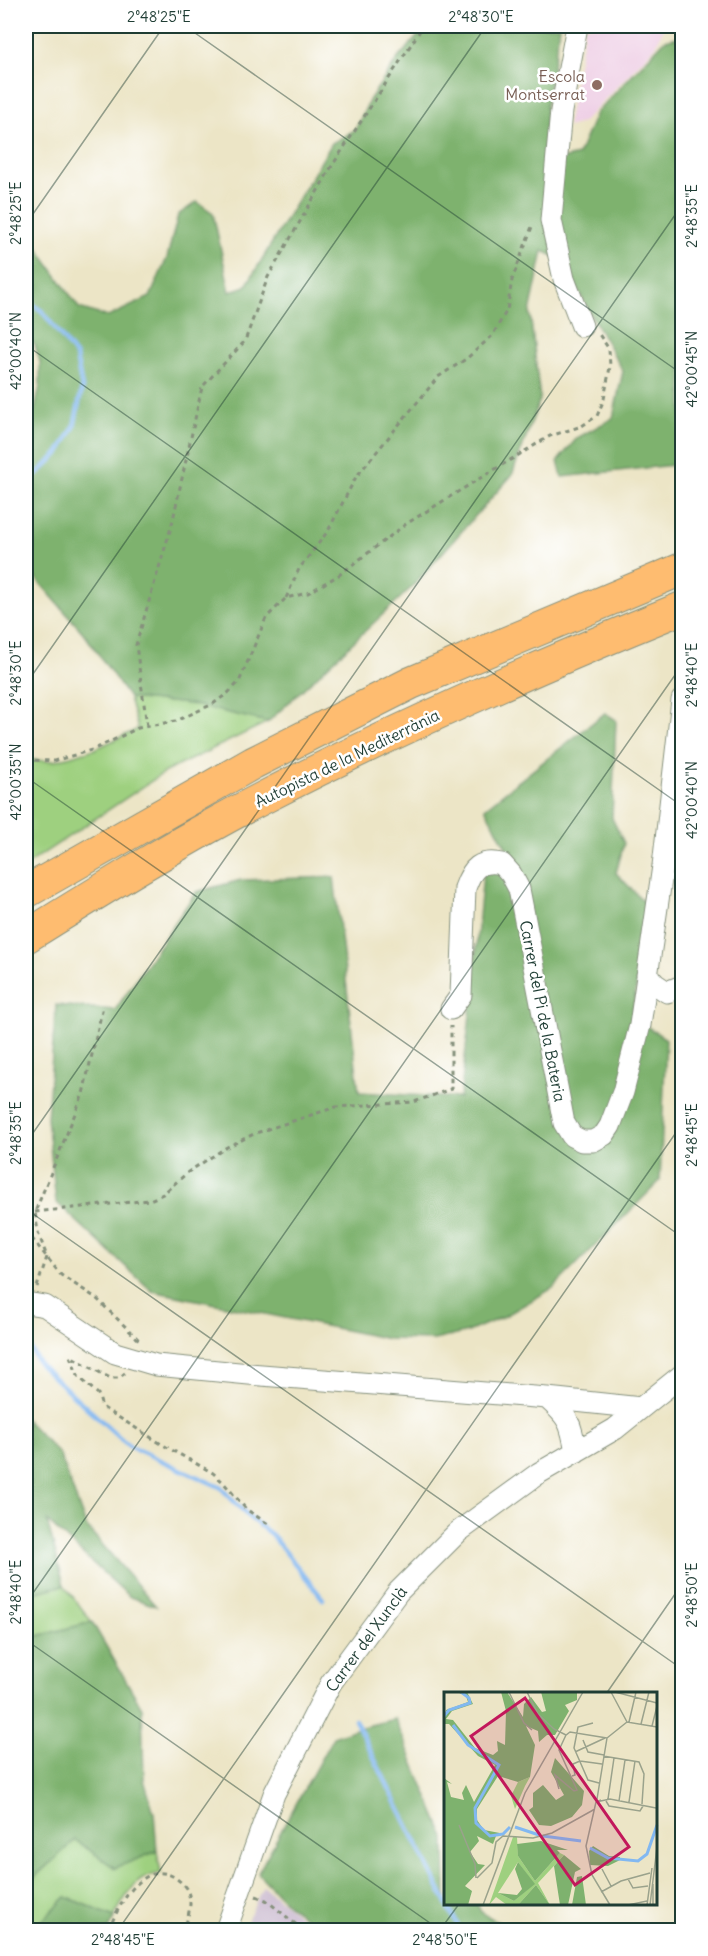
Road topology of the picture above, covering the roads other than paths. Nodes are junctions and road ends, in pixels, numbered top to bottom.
1 (577, 26) edge
2 (589, 327) road end
3 (682, 569) edge
4 (682, 608) edge
5 (682, 700) edge
6 (33, 887) edge
7 (26, 937) edge
8 (647, 975) junction
9 (682, 986) edge
10 (451, 1009) road end
11 (29, 1298) edge
12 (678, 1383) edge
13 (547, 1398) junction
14 (642, 1408) junction
15 (576, 1452) junction
16 (226, 1930) edge

1 - 2 street
3 - 6 highway
4 - 7 highway, Autopista de la Mediterrània
5 - 8 street
8 - 9 street
8 - 10 street, Carrer del Pi de la Bateria
11 - 13 street
12 - 14 street, Carrer del Xunclà
13 - 14 street
13 - 15 street
14 - 15 street, Carrer del Xunclà
15 - 16 street, Carrer del Xunclà

